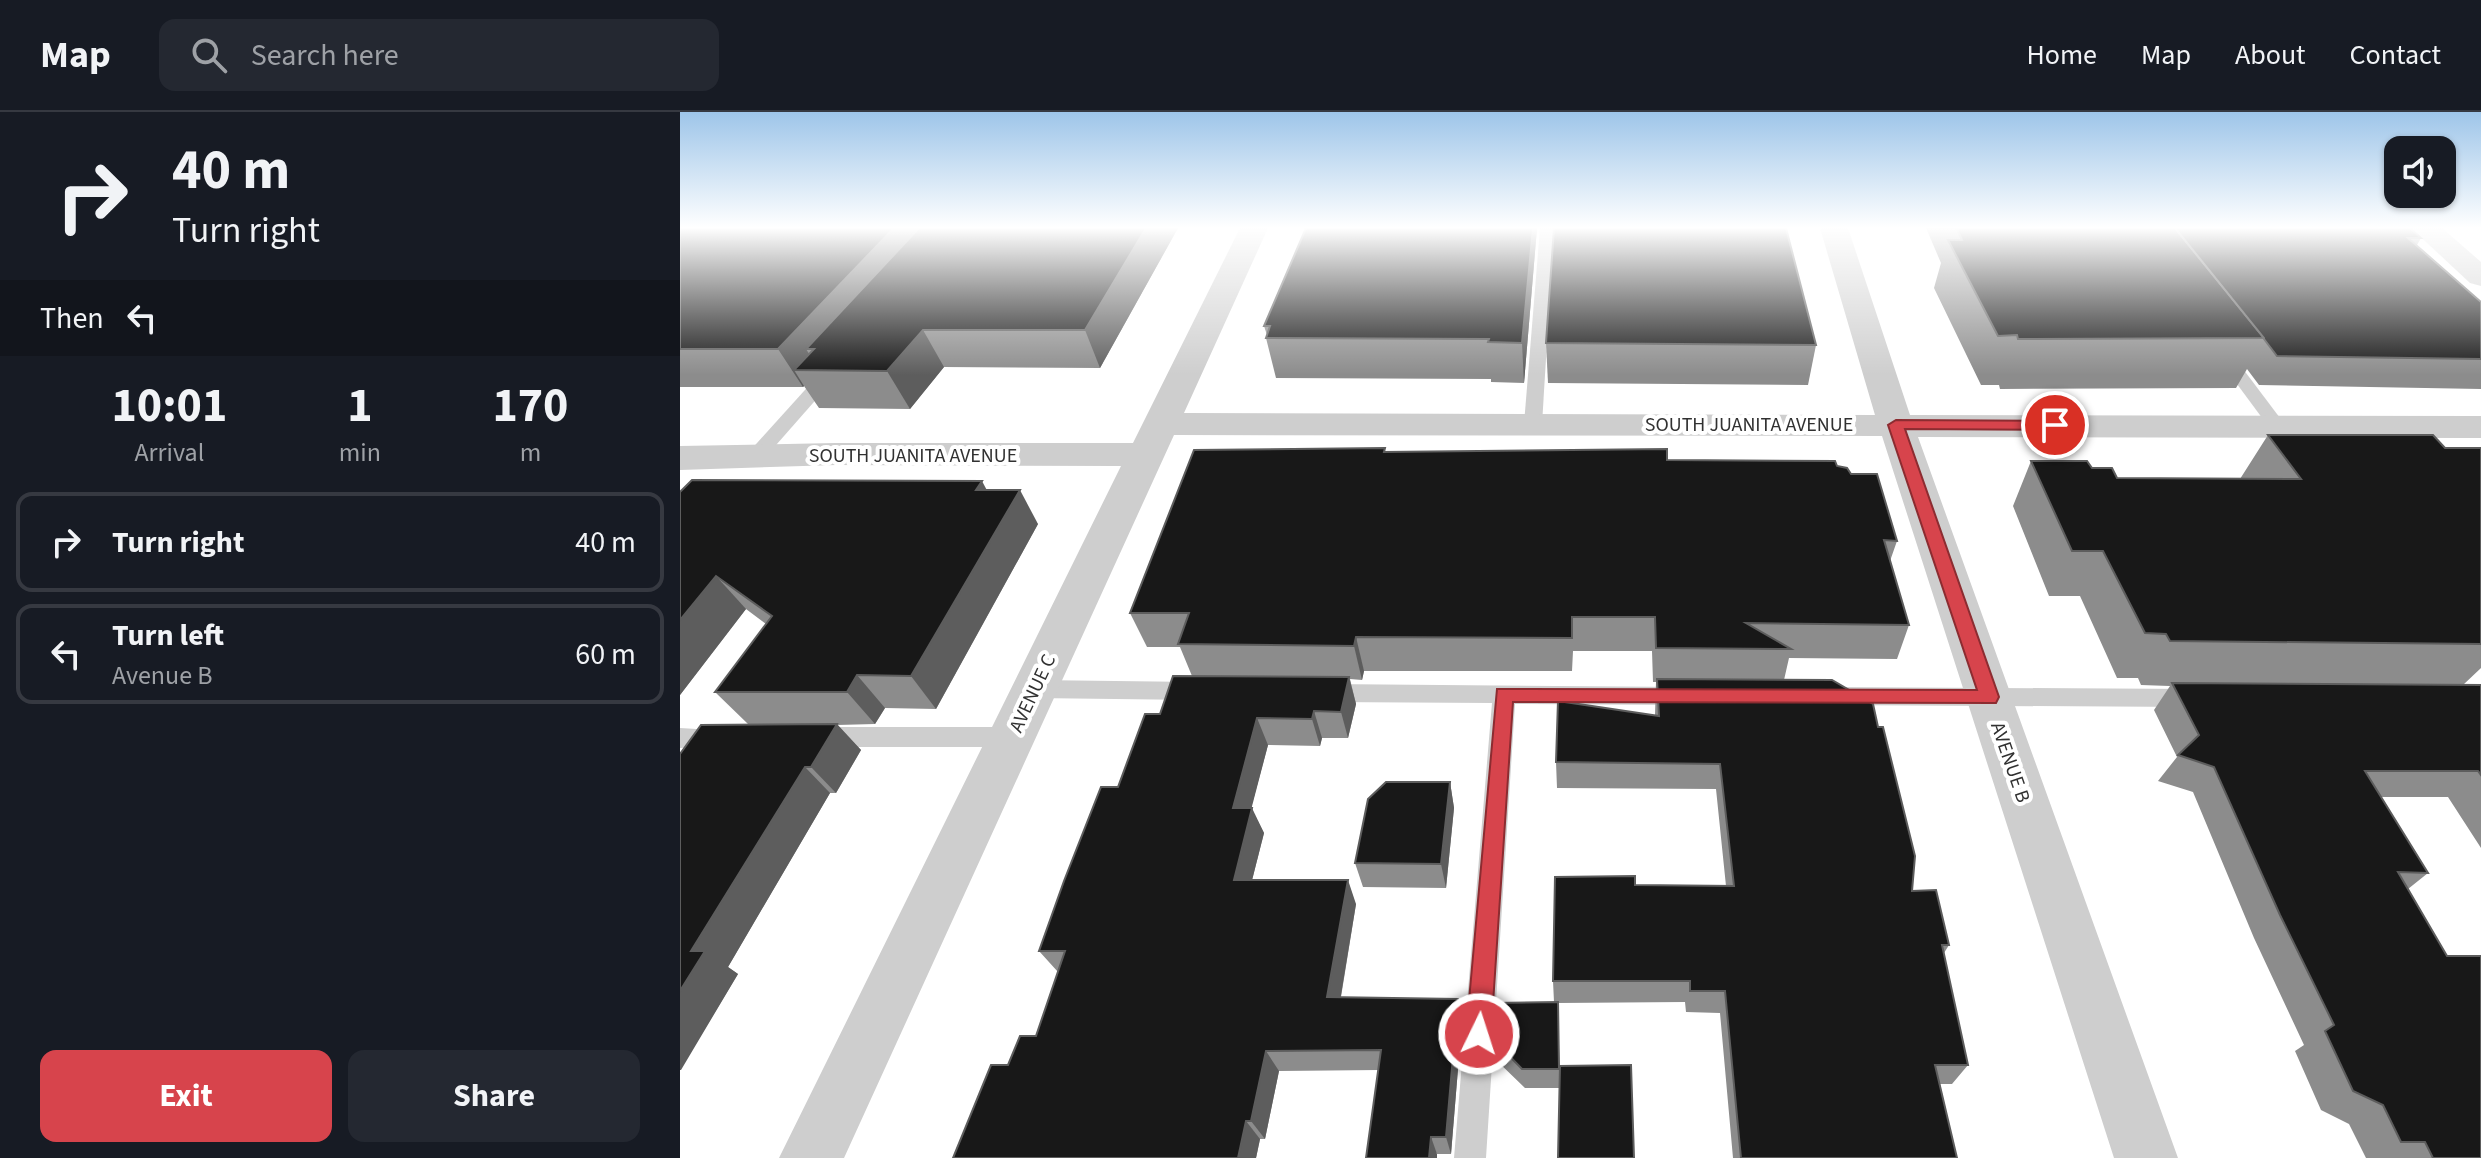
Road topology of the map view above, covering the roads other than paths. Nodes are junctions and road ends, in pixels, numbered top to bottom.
1 (1231, 277) edge
2 (1544, 277) edge
3 (1849, 277) edge
4 (2212, 340) edge
5 (836, 365) edge
6 (1533, 424) junction
7 (1896, 425) junction
8 (2277, 426) junction
9 (2481, 427) edge
10 (1153, 439) junction
11 (755, 457) junction
12 (680, 458) edge
13 (1034, 689) junction
14 (1222, 691) edge
15 (1300, 692) edge
16 (1504, 695) junction
17 (1707, 696) edge
18 (1801, 696) edge
19 (1989, 697) junction
20 (2211, 699) edge
21 (791, 737) edge
22 (1012, 737) junction
23 (680, 738) edge
24 (743, 738) edge
25 (811, 1158) edge
26 (1470, 1158) edge
27 (2146, 1158) edge

1 - 10 street, AVENUE C
2 - 6 lane
3 - 7 street, AVENUE B
4 - 8 lane
5 - 11 lane
6 - 7 street, SOUTH JUANITA AVENUE
6 - 10 street, SOUTH JUANITA AVENUE
7 - 8 street, SOUTH JUANITA AVENUE
7 - 19 street, AVENUE B
8 - 9 street, SOUTH JUANITA AVENUE
10 - 11 street, SOUTH JUANITA AVENUE
10 - 13 street, AVENUE C
11 - 12 street, SOUTH JUANITA AVENUE
13 - 14 lane
13 - 22 street, AVENUE C
15 - 16 lane
16 - 17 lane
16 - 26 lane
18 - 19 lane
19 - 20 lane
19 - 27 street, AVENUE B
21 - 22 lane
22 - 25 street, AVENUE C
23 - 24 lane

